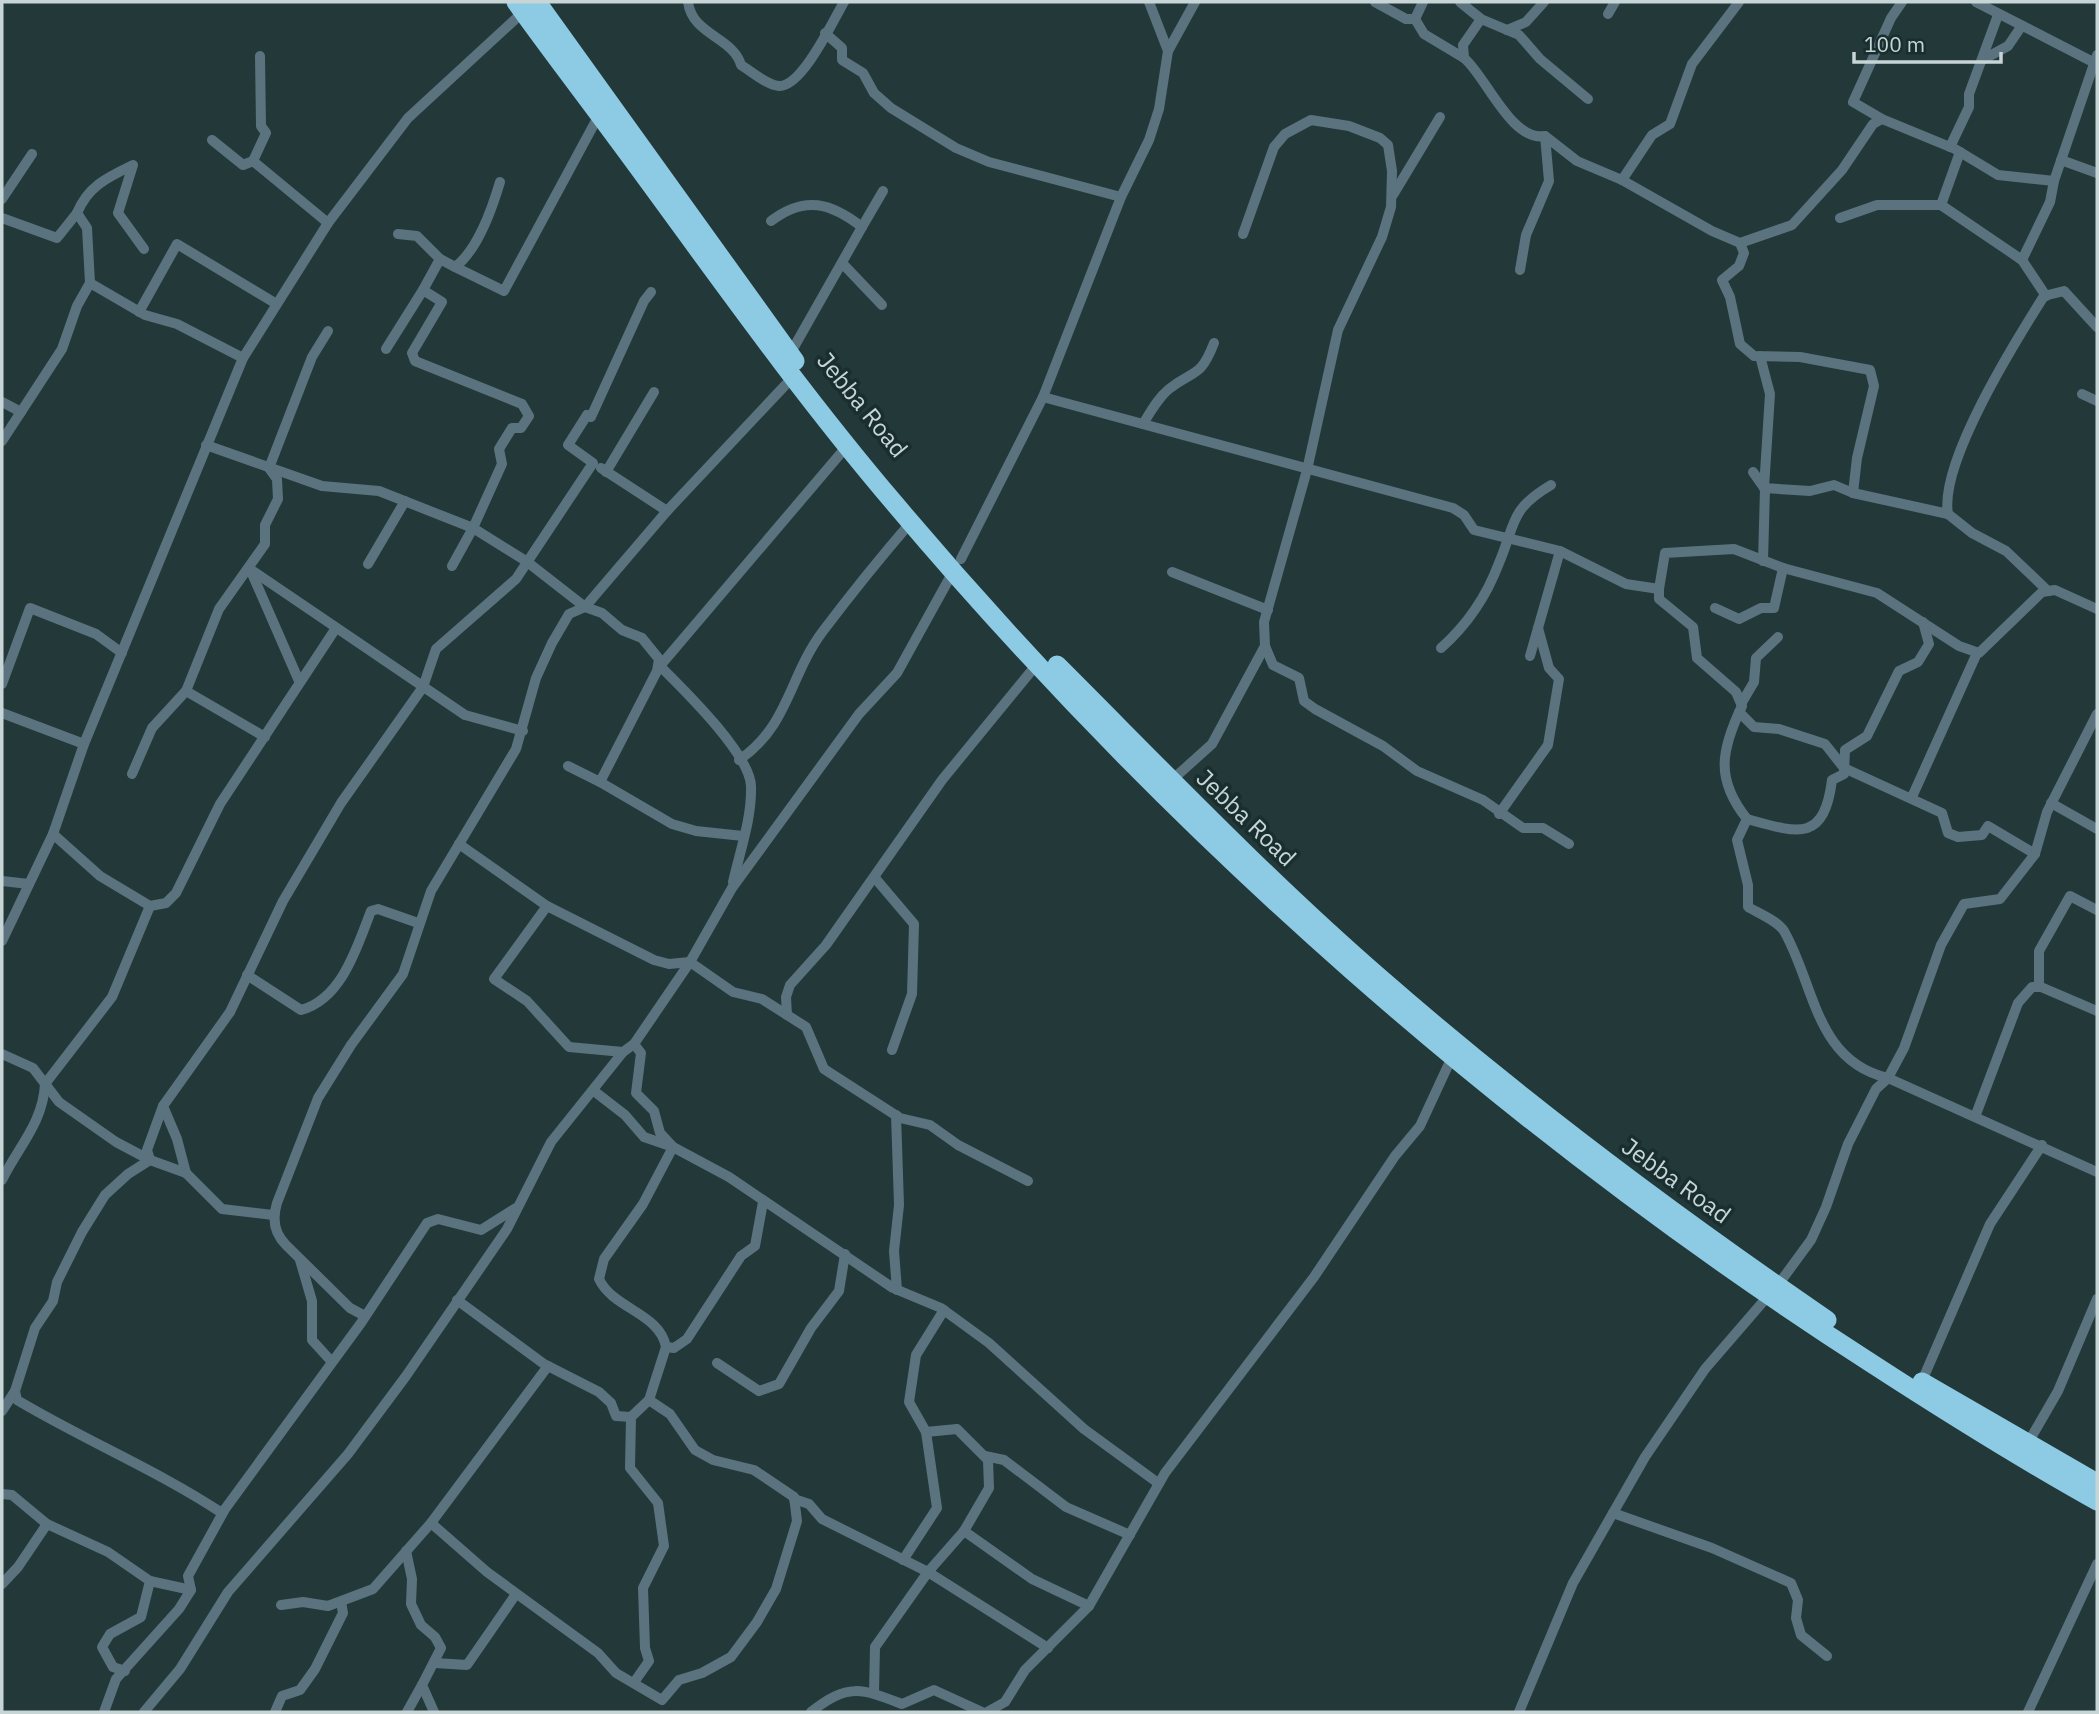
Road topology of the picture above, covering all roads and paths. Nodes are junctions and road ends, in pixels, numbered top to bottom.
1 (688, 2) edge
2 (844, 2) edge
3 (1149, 2) edge
4 (1195, 2) edge
5 (1375, 2) edge
6 (1423, 2) edge
7 (1460, 2) edge
8 (1544, 2) edge
9 (1615, 2) edge
10 (1739, 2) edge
11 (1902, 2) edge
12 (1976, 2) edge
13 (525, 5) edge
14 (1608, 13) dead end
15 (1998, 16) junction
16 (1415, 19) junction
17 (1481, 19) junction
18 (2021, 27) junction
19 (1507, 30) junction
20 (825, 33) junction
21 (1168, 51) junction
22 (260, 56) dead end
23 (1464, 58) junction
24 (1984, 59) junction
25 (2095, 59) edge
26 (1588, 99) dead end
27 (599, 115) junction
28 (1440, 117) dead end
29 (1882, 119) junction
30 (1545, 136) junction
31 (212, 140) dead end
32 (1955, 150) junction
33 (32, 154) dead end
34 (2061, 160) junction
35 (253, 161) junction
36 (2097, 173) edge
37 (1622, 180) junction
38 (2054, 181) junction
39 (500, 182) dead end
40 (883, 191) dead end
41 (1121, 197) junction
42 (1391, 197) junction
43 (2, 199) edge
44 (1941, 205) junction
45 (77, 213) junction
46 (2, 218) edge
47 (1840, 218) dead end
48 (771, 221) dead end
49 (328, 223) junction
50 (862, 227) junction
51 (398, 234) dead end
52 (1243, 234) dead end
53 (1740, 243) junction
54 (144, 249) dead end
55 (440, 259) junction
56 (2022, 260) junction
57 (843, 264) junction
58 (455, 267) junction
59 (1520, 270) dead end
60 (90, 283) junction
61 (423, 290) junction
62 (651, 292) dead end
63 (2046, 296) junction
64 (275, 303) junction
65 (881, 304) dead end
66 (139, 312) junction
67 (2097, 327) edge
68 (328, 331) dead end
69 (1214, 344) dead end
70 (386, 349) dead end
71 (790, 354) junction
72 (1760, 356) junction
73 (243, 358) junction
74 (792, 377) junction
75 (654, 392) dead end
76 (2082, 394) dead end
77 (1042, 397) junction
78 (2097, 401) edge
79 (2, 402) edge
80 (21, 412) junction
81 (1143, 424) junction
82 (2, 441) edge
83 (206, 445) junction
84 (847, 446) junction
85 (593, 463) junction
86 (269, 468) junction
87 (1307, 470) junction
88 (606, 472) junction
89 (1753, 472) dead end
90 (1551, 485) dead end
91 (1764, 488) junction
92 (1853, 493) junction
93 (405, 502) junction
94 (667, 511) junction
95 (1948, 514) junction
96 (911, 522) junction
97 (473, 528) junction
98 (1507, 539) junction
99 (1560, 551) junction
100 (526, 561) junction
101 (1763, 561) junction
102 (368, 564) dead end
103 (957, 565) junction
104 (452, 566) dead end
105 (1783, 568) junction
106 (250, 569) junction
107 (1172, 572) dead end
108 (1658, 589) junction
109 (2048, 591) junction
110 (585, 607) junction
111 (1715, 608) dead end
112 (1268, 610) junction
113 (2097, 610) edge
114 (1923, 622) junction
115 (336, 628) junction
116 (1538, 628) junction
117 (1778, 637) dead end
118 (1265, 646) junction
119 (1441, 648) dead end
120 (122, 653) junction
121 (1977, 653) junction
122 (1530, 656) dead end
123 (1038, 664) junction
124 (660, 666) junction
125 (299, 681) junction
126 (2, 684) edge
127 (423, 687) junction
128 (187, 691) junction
129 (1740, 708) junction
130 (2, 713) edge
131 (2097, 714) edge
132 (523, 732) junction
133 (265, 737) junction
134 (84, 744) junction
135 (740, 760) junction
136 (568, 766) dead end
137 (1844, 768) junction
138 (132, 774) dead end
139 (1172, 780) junction
140 (600, 782) junction
141 (1912, 797) junction
142 (2051, 803) junction
143 (1499, 814) junction
144 (1747, 819) junction
145 (2097, 829) edge
146 (53, 834) junction
147 (743, 836) junction
148 (458, 844) junction
149 (1569, 844) dead end
150 (2035, 854) junction
151 (875, 878) junction
152 (2, 881) edge
153 (29, 884) junction
154 (732, 888) junction
155 (150, 905) junction
156 (547, 906) junction
157 (2097, 910) edge
158 (418, 923) junction
159 (2, 941) edge
160 (690, 962) junction
161 (247, 975) junction
162 (2039, 987) junction
163 (2097, 1011) edge
164 (787, 1016) junction
165 (634, 1044) junction
166 (892, 1051) dead end
167 (623, 1052) junction
168 (2, 1054) edge
169 (1452, 1057) junction
170 (1888, 1078) junction
171 (45, 1084) junction
172 (593, 1091) junction
173 (163, 1106) junction
174 (896, 1115) junction
175 (1975, 1117) junction
176 (2042, 1145) junction
177 (673, 1147) junction
178 (149, 1160) junction
179 (2097, 1172) edge
180 (186, 1173) junction
181 (2, 1180) edge
182 (1028, 1181) dead end
183 (763, 1202) junction
184 (518, 1206) junction
185 (273, 1215) junction
186 (845, 1254) junction
187 (299, 1258) junction
188 (897, 1290) junction
189 (1773, 1291) junction
190 (2097, 1299) edge
191 (457, 1300) junction
192 (943, 1310) junction
193 (365, 1316) junction
194 (666, 1347) junction
195 (331, 1361) junction
196 (717, 1363) dead end
197 (548, 1366) junction
198 (1922, 1381) junction
199 (15, 1391) junction
200 (649, 1400) junction
201 (2, 1411) edge
202 (631, 1418) junction
203 (926, 1432) junction
204 (2028, 1443) junction
205 (985, 1457) junction
206 (1158, 1483) junction
207 (2097, 1483) edge
208 (2, 1494) edge
209 (794, 1499) junction
210 (2097, 1501) edge
211 (222, 1513) junction
212 (1613, 1513) junction
213 (431, 1523) junction
214 (47, 1524) junction
215 (964, 1531) junction
216 (1130, 1535) junction
217 (406, 1551) junction
218 (903, 1560) junction
219 (2097, 1564) edge
220 (928, 1572) junction
221 (150, 1581) junction
222 (2, 1584) edge
223 (191, 1590) junction
224 (516, 1594) junction
225 (341, 1602) junction
226 (281, 1605) dead end
227 (1089, 1606) junction
228 (1048, 1648) junction
229 (1827, 1656) dead end
230 (435, 1663) junction
231 (125, 1671) junction
232 (635, 1681) junction
233 (422, 1685) junction
234 (874, 1693) junction
235 (662, 1700) junction
236 (104, 1712) edge
237 (144, 1712) edge
238 (275, 1712) edge
239 (407, 1712) edge
240 (434, 1712) edge
241 (663, 1712) edge
242 (811, 1712) edge
243 (985, 1712) edge
244 (1519, 1712) edge
245 (2028, 1712) edge

1 - 20 street
2 - 20 street
3 - 21 street
4 - 21 street
5 - 16 street
6 - 16 street
7 - 17 street
8 - 19 street
9 - 14 street
10 - 37 street
11 - 29 street
12 - 15 street
13 - 27 highway
13 - 49 street
13 - 71 highway, Jebba Road
15 - 18 street
15 - 24 street
16 - 23 street
17 - 19 street
17 - 23 street
18 - 24 street
18 - 25 street
19 - 26 street
20 - 41 street
21 - 41 street
22 - 35 street
23 - 30 street
24 - 32 street
25 - 34 street
27 - 58 street
27 - 74 highway
28 - 42 street
29 - 32 street
29 - 53 street
30 - 37 street
30 - 59 street
31 - 35 street
32 - 38 street
32 - 44 street
33 - 43 street
34 - 36 street
34 - 38 street
35 - 49 street
37 - 53 street
38 - 56 street
39 - 58 street
40 - 50 street
41 - 77 street
42 - 52 street
42 - 87 street
44 - 47 street
44 - 56 street
45 - 46 street
45 - 54 street
45 - 60 street
48 - 50 street
49 - 64 street
50 - 57 street
51 - 55 street
53 - 72 street
55 - 58 street
55 - 61 street
56 - 63 street
57 - 65 street
57 - 71 street
60 - 66 street
60 - 80 street
61 - 70 street
61 - 97 street
62 - 85 street
63 - 67 street
63 - 95 street
64 - 66 street
64 - 73 street
66 - 73 street
68 - 86 street
69 - 81 street
71 - 103 highway, Jebba Road
72 - 91 street
72 - 92 street
73 - 83 street
74 - 84 highway
74 - 94 street
75 - 88 street
76 - 78 street
77 - 81 street
77 - 103 street
79 - 80 street
80 - 82 street
81 - 87 street
83 - 86 street
83 - 120 street
84 - 96 highway
84 - 124 street
85 - 88 street
85 - 100 street
86 - 93 street
86 - 106 street
87 - 98 street
87 - 112 street
88 - 94 street
89 - 91 street
90 - 98 street
91 - 92 street
91 - 101 street
92 - 95 street
93 - 97 street
93 - 102 street
94 - 110 street
95 - 109 street
96 - 103 highway
96 - 135 street
97 - 100 street
97 - 104 street
98 - 99 street
98 - 119 street
99 - 108 street
99 - 116 street
100 - 110 street
100 - 127 street
101 - 105 street
101 - 108 street
103 - 123 highway
103 - 139 highway, Jebba Road
103 - 154 street
105 - 111 street
105 - 114 street
106 - 115 street
106 - 125 street
106 - 128 street
107 - 112 street
108 - 129 street
109 - 113 street
109 - 121 street
110 - 124 street
110 - 132 street
112 - 118 street
114 - 121 street
114 - 137 street
115 - 125 street
115 - 127 street
116 - 122 street
116 - 143 street
117 - 129 street
118 - 139 street
118 - 143 street
120 - 126 street
120 - 134 street
121 - 141 street
123 - 151 street
123 - 169 highway
124 - 135 street
124 - 140 street
125 - 133 street
127 - 132 street
127 - 161 street
128 - 133 street
128 - 138 street
129 - 137 street
129 - 144 street
130 - 134 street
131 - 142 street
132 - 148 street
133 - 155 street
134 - 146 street
135 - 147 street
136 - 140 street
137 - 141 street
137 - 144 street
139 - 189 highway, Jebba Road
140 - 147 street
141 - 150 street
142 - 145 street
142 - 150 street
143 - 149 street
144 - 170 street
146 - 153 street
146 - 155 street
147 - 154 street
148 - 156 street
148 - 158 street
150 - 170 street
151 - 164 street
151 - 166 street
152 - 153 street
153 - 159 street
154 - 160 street
155 - 171 street
156 - 160 street
156 - 167 street
157 - 162 street
158 - 161 street
158 - 185 street
160 - 164 street
160 - 165 street
161 - 173 street
162 - 163 street
162 - 175 street
164 - 174 street
165 - 167 street
165 - 177 street
167 - 172 street
168 - 171 street
169 - 189 highway
169 - 206 street
170 - 175 street
170 - 189 street
171 - 178 street
171 - 181 street
172 - 177 street
172 - 184 street
173 - 178 street
173 - 180 street
174 - 182 street
174 - 188 street
175 - 176 street
176 - 179 street
176 - 198 street
177 - 183 street
177 - 194 street
178 - 180 street
178 - 199 street
180 - 185 street
183 - 186 street
183 - 194 street
184 - 191 street
184 - 193 street
185 - 187 street
186 - 188 street
186 - 196 street
187 - 193 street
187 - 195 street
188 - 192 street
189 - 198 highway, Jebba Road
189 - 210 highway
189 - 212 street
190 - 204 street
191 - 197 street
191 - 237 street
192 - 203 street
192 - 206 street
193 - 195 street
194 - 200 street
195 - 211 street
197 - 202 street
197 - 213 street
198 - 204 highway, Jebba Road
199 - 201 street
199 - 211 street
200 - 202 street
200 - 209 street
202 - 232 street
203 - 205 street
203 - 218 street
204 - 207 highway, Jebba Road
205 - 215 street
205 - 216 street
206 - 216 street
208 - 214 street
209 - 218 street
209 - 235 street
211 - 223 street
212 - 229 street
212 - 244 street
213 - 217 street
213 - 224 street
214 - 221 street
214 - 222 street
215 - 220 street
215 - 227 street
216 - 227 street
217 - 225 street
217 - 230 street
218 - 220 street
219 - 245 street
220 - 228 street
220 - 234 street
221 - 223 street
221 - 231 street
223 - 231 street
224 - 230 street
224 - 232 street
225 - 226 street
225 - 238 street
227 - 228 street
228 - 243 street
230 - 233 street
231 - 236 street
232 - 235 street
233 - 239 street
233 - 240 street
234 - 242 street
234 - 243 street
235 - 241 street

